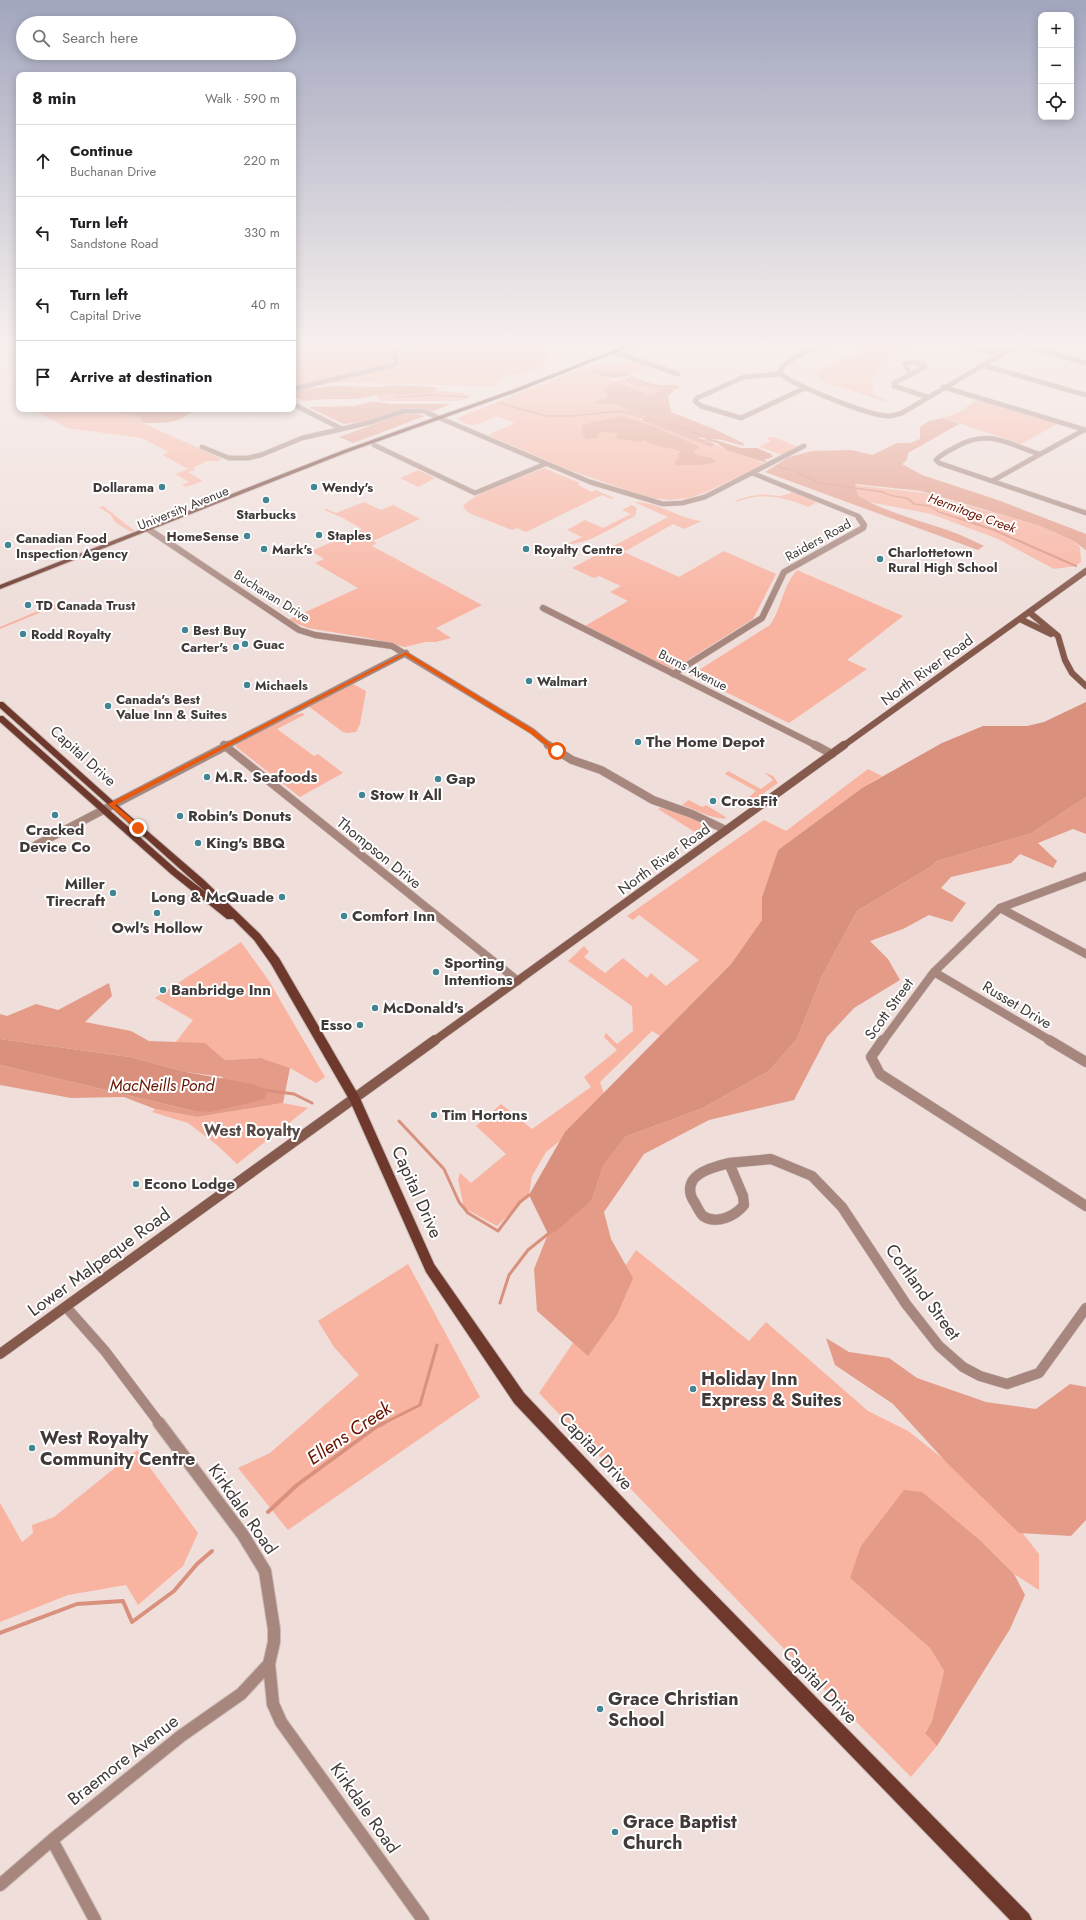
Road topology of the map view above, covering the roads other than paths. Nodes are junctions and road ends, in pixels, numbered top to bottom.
1 (322, 434) edge
2 (394, 434) edge
3 (403, 434) edge
4 (476, 434) edge
5 (1078, 434) edge
6 (374, 445) junction
7 (804, 446) dead end
8 (202, 447) dead end
9 (1038, 454) junction
10 (545, 464) junction
11 (752, 473) junction
12 (992, 481) junction
13 (1086, 507) edge
14 (1080, 511) junction
15 (1086, 513) edge
16 (151, 531) junction
17 (1086, 571) edge
18 (0, 587) edge
19 (0, 593) edge
20 (543, 608) dead end
21 (1029, 612) junction
22 (1020, 619) junction
23 (1060, 642) junction
24 (406, 653) junction
25 (673, 674) junction
26 (1086, 686) edge
27 (0, 704) edge
28 (0, 718) edge
29 (224, 746) junction
30 (832, 754) junction
31 (111, 804) junction
32 (102, 809) junction
33 (726, 830) junction
34 (36, 844) dead end
35 (1086, 876) edge
36 (1000, 908) junction
37 (249, 930) junction
38 (1086, 954) edge
39 (934, 972) junction
40 (518, 981) junction
41 (1086, 1062) edge
42 (355, 1099) junction
43 (729, 1163) junction
44 (1086, 1206) edge
45 (66, 1307) junction
46 (1086, 1308) edge
47 (0, 1354) edge
48 (268, 1664) junction
49 (52, 1840) junction
50 (0, 1885) edge
51 (95, 1920) edge
52 (422, 1920) edge
53 (1023, 1920) edge

1 - 8 street
2 - 16 main road, University Avenue
3 - 6 main road, University Avenue
4 - 10 street
5 - 9 street
6 - 10 street
6 - 16 main road, University Avenue
7 - 11 street
9 - 12 street
9 - 12 street
10 - 11 street
11 - 25 street, Raiders Road
12 - 14 street
13 - 14 street
14 - 15 street
16 - 18 main road, University Avenue
16 - 19 main road, University Avenue
16 - 24 street, Buchanan Drive
17 - 21 main road, North River Road
20 - 25 street, Burns Avenue
21 - 22 main road, North River Road
21 - 23 main road
22 - 23 main road
22 - 30 main road, North River Road
23 - 26 main road
24 - 29 street
24 - 33 street, Buchanan Drive
25 - 30 street, Burns Avenue
27 - 31 main road, Capital Drive
28 - 32 main road, Capital Drive
29 - 31 street
29 - 40 street, Thompson Drive
30 - 33 main road, North River Road
31 - 32 street
31 - 37 main road, Capital Drive
32 - 34 street
32 - 37 main road, Capital Drive
33 - 40 main road, North River Road
35 - 36 street, Scott Street
36 - 38 street
36 - 39 street, Scott Street
37 - 42 main road, Capital Drive
39 - 41 street, Russet Drive
39 - 44 street, Scott Street
40 - 42 main road, North River Road
42 - 45 main road, Lower Malpeque Road
42 - 53 main road, Capital Drive
43 - 43 street, Cortland Street
43 - 46 street, Cortland Street
45 - 47 main road, Lower Malpeque Road
45 - 48 street, Kirkdale Road
48 - 49 street, Braemore Avenue
48 - 52 street, Kirkdale Road
49 - 50 street, Braemore Avenue
49 - 51 street

